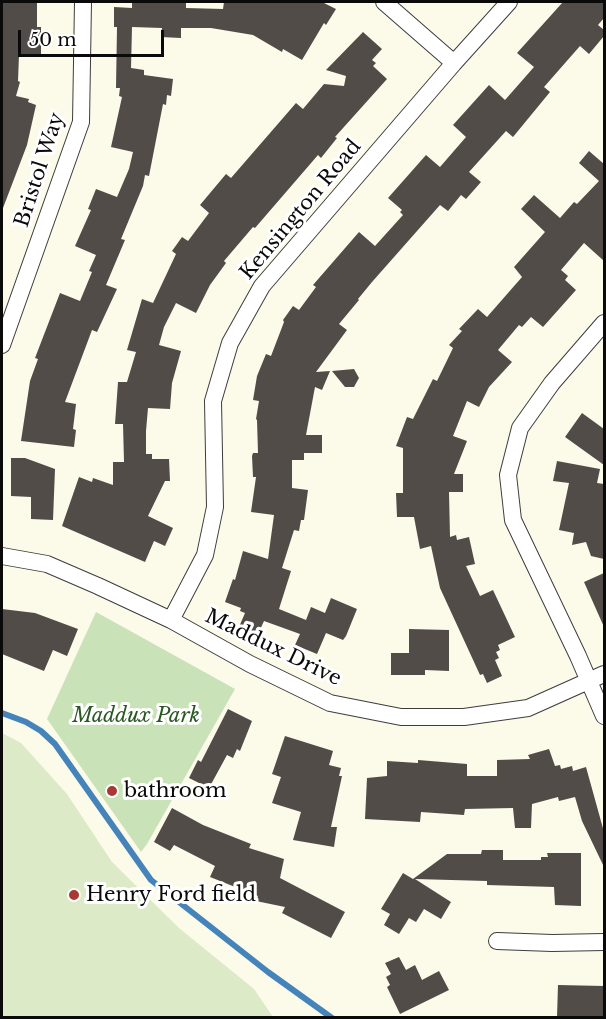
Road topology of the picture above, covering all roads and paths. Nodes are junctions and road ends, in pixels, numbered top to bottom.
1 (83, 2) edge
2 (384, 2) edge
3 (509, 2) edge
4 (454, 63) junction
5 (604, 323) edge
6 (2, 345) edge
7 (2, 556) edge
8 (171, 620) junction
9 (604, 675) edge
10 (589, 683) junction
11 (604, 716) edge
12 (497, 941) dead end
13 (604, 942) edge

1 - 6 street, Bristol Way
2 - 4 street
3 - 4 street, Kensington Road
4 - 8 street, Kensington Road
5 - 10 street
7 - 8 street, Maddux Drive
8 - 10 street, Maddux Drive
9 - 10 street, Maddux Drive
10 - 11 street
12 - 13 street

